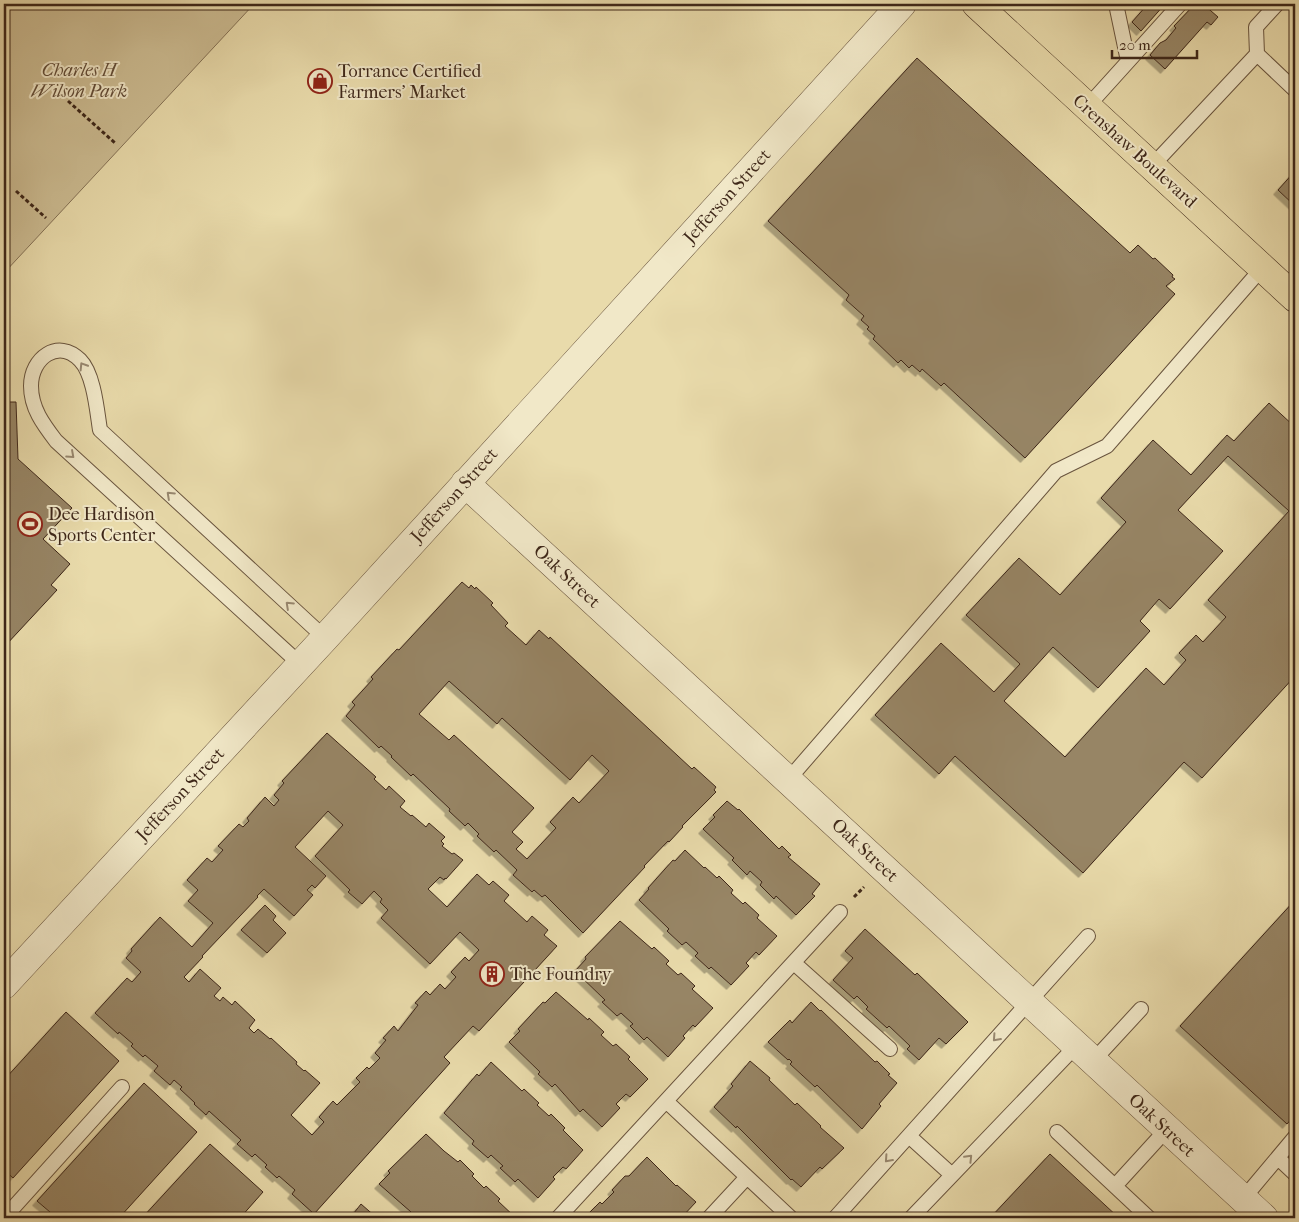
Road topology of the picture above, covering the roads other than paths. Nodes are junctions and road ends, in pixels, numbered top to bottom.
1 (902, 4) edge
2 (976, 4) edge
3 (1116, 4) edge
4 (1180, 4) edge
5 (1276, 4) edge
6 (1257, 54) junction
7 (1128, 61) junction
8 (1295, 90) edge
9 (1087, 107) junction
10 (1152, 166) junction
11 (1263, 267) junction
12 (1295, 298) edge
13 (466, 483) junction
14 (325, 638) junction
15 (300, 664) junction
16 (788, 780) junction
17 (840, 912) road end
18 (1088, 936) dead end
19 (794, 963) junction
20 (4, 985) edge
21 (1029, 1002) junction
22 (1141, 1009) dead end
23 (890, 1049) dead end
24 (1084, 1053) junction
25 (122, 1087) dead end
26 (666, 1101) junction
27 (1167, 1129) junction
28 (1057, 1132) dead end
29 (909, 1136) junction
30 (1295, 1137) edge
31 (1278, 1158) junction
32 (1295, 1174) edge
33 (952, 1175) junction
34 (747, 1177) junction
35 (1115, 1186) junction
36 (1243, 1199) junction
37 (4, 1218) edge
38 (558, 1218) edge
39 (709, 1218) edge
40 (791, 1218) edge
41 (835, 1218) edge
42 (911, 1218) edge
43 (1149, 1218) edge
44 (1264, 1218) edge

1 - 13 street, Jefferson Street
2 - 9 main road, Crenshaw Boulevard
3 - 7 lane
4 - 7 lane
5 - 6 lane
6 - 8 lane
6 - 10 lane
7 - 9 lane
9 - 10 main road, Crenshaw Boulevard
10 - 11 main road, Crenshaw Boulevard
11 - 12 main road, Crenshaw Boulevard
11 - 16 lane
13 - 14 street, Jefferson Street
13 - 16 street, Oak Street
14 - 15 street, Jefferson Street
14 -> 15 lane
15 - 20 street, Jefferson Street
16 - 21 street, Oak Street
17 - 19 lane
18 - 21 lane
19 - 23 lane
19 - 26 lane
21 - 24 street, Oak Street
21 -> 29 lane
22 - 24 lane
24 - 27 street, Oak Street
33 -> 24 lane
25 - 37 lane
26 - 34 lane
26 - 38 lane
27 - 35 lane
27 - 36 street, Oak Street
28 - 35 lane
29 - 33 lane
29 -> 41 lane
30 - 31 lane
31 - 32 lane
31 - 36 lane
33 - 42 lane
34 - 39 lane
34 - 40 lane
35 - 43 lane
36 - 44 street, Oak Street

